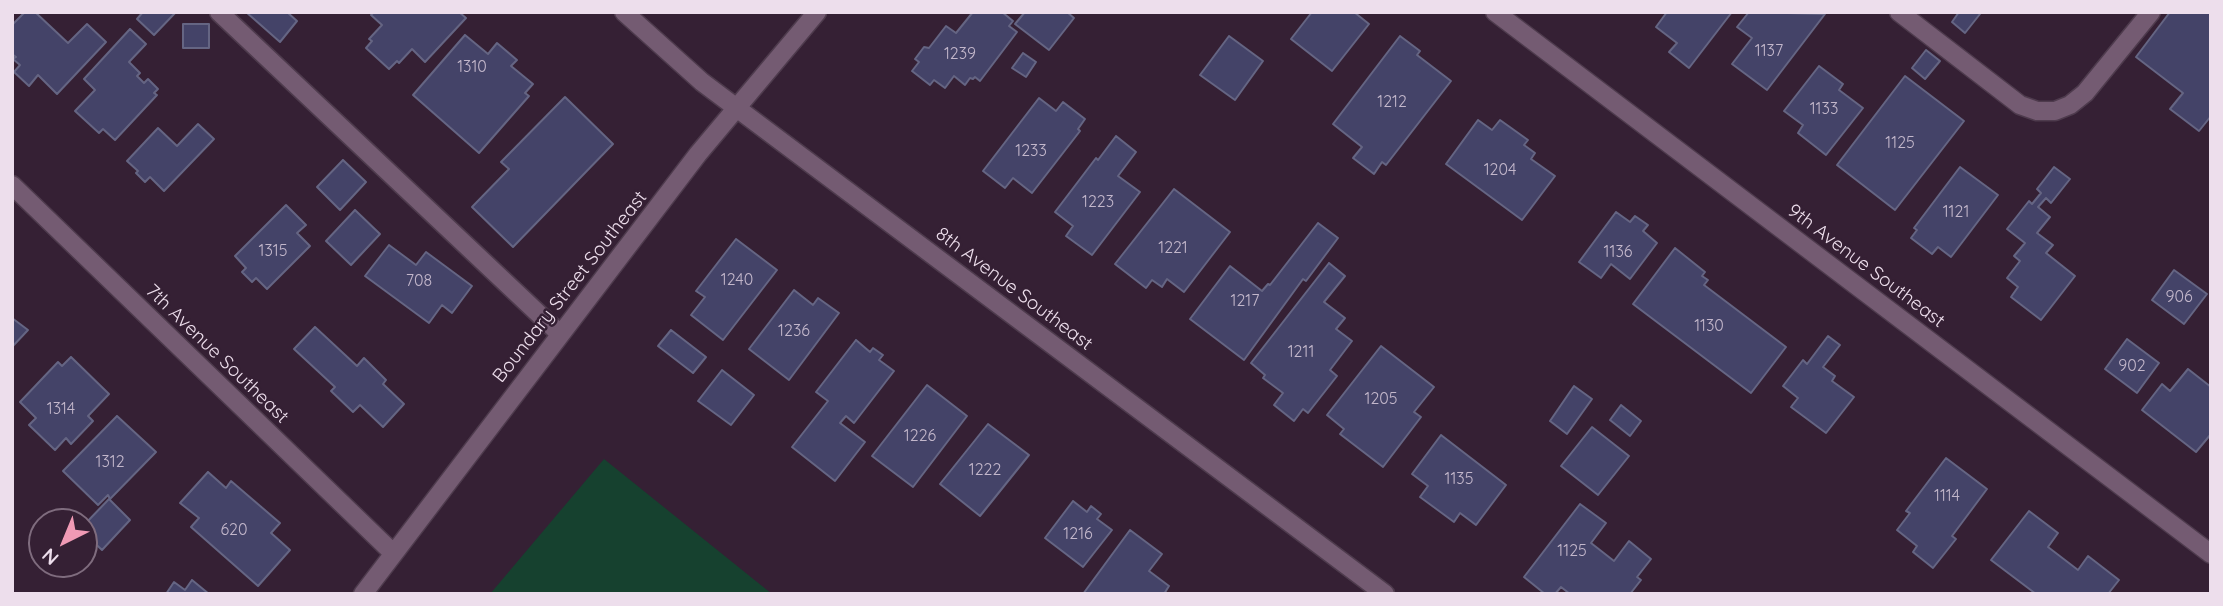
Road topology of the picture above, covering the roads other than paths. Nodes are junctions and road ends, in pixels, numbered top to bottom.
1 (219, 12) edge
2 (624, 12) edge
3 (817, 12) edge
4 (1495, 12) edge
5 (1899, 12) edge
6 (2151, 12) edge
7 (737, 108) junction
8 (12, 185) edge
9 (560, 334) junction
10 (393, 553) junction
11 (2211, 554) edge
12 (363, 594) edge
13 (1385, 594) edge

1 - 9 street
2 - 7 street, 8th Avenue Southeast
3 - 7 street, Boundary Street Southeast
4 - 11 street, 9th Avenue Southeast
5 - 6 street
7 - 9 street, Boundary Street Southeast
7 - 13 street, 8th Avenue Southeast
8 - 10 street, 7th Avenue Southeast
9 - 10 street, Boundary Street Southeast
10 - 12 street, Boundary Street Southeast

